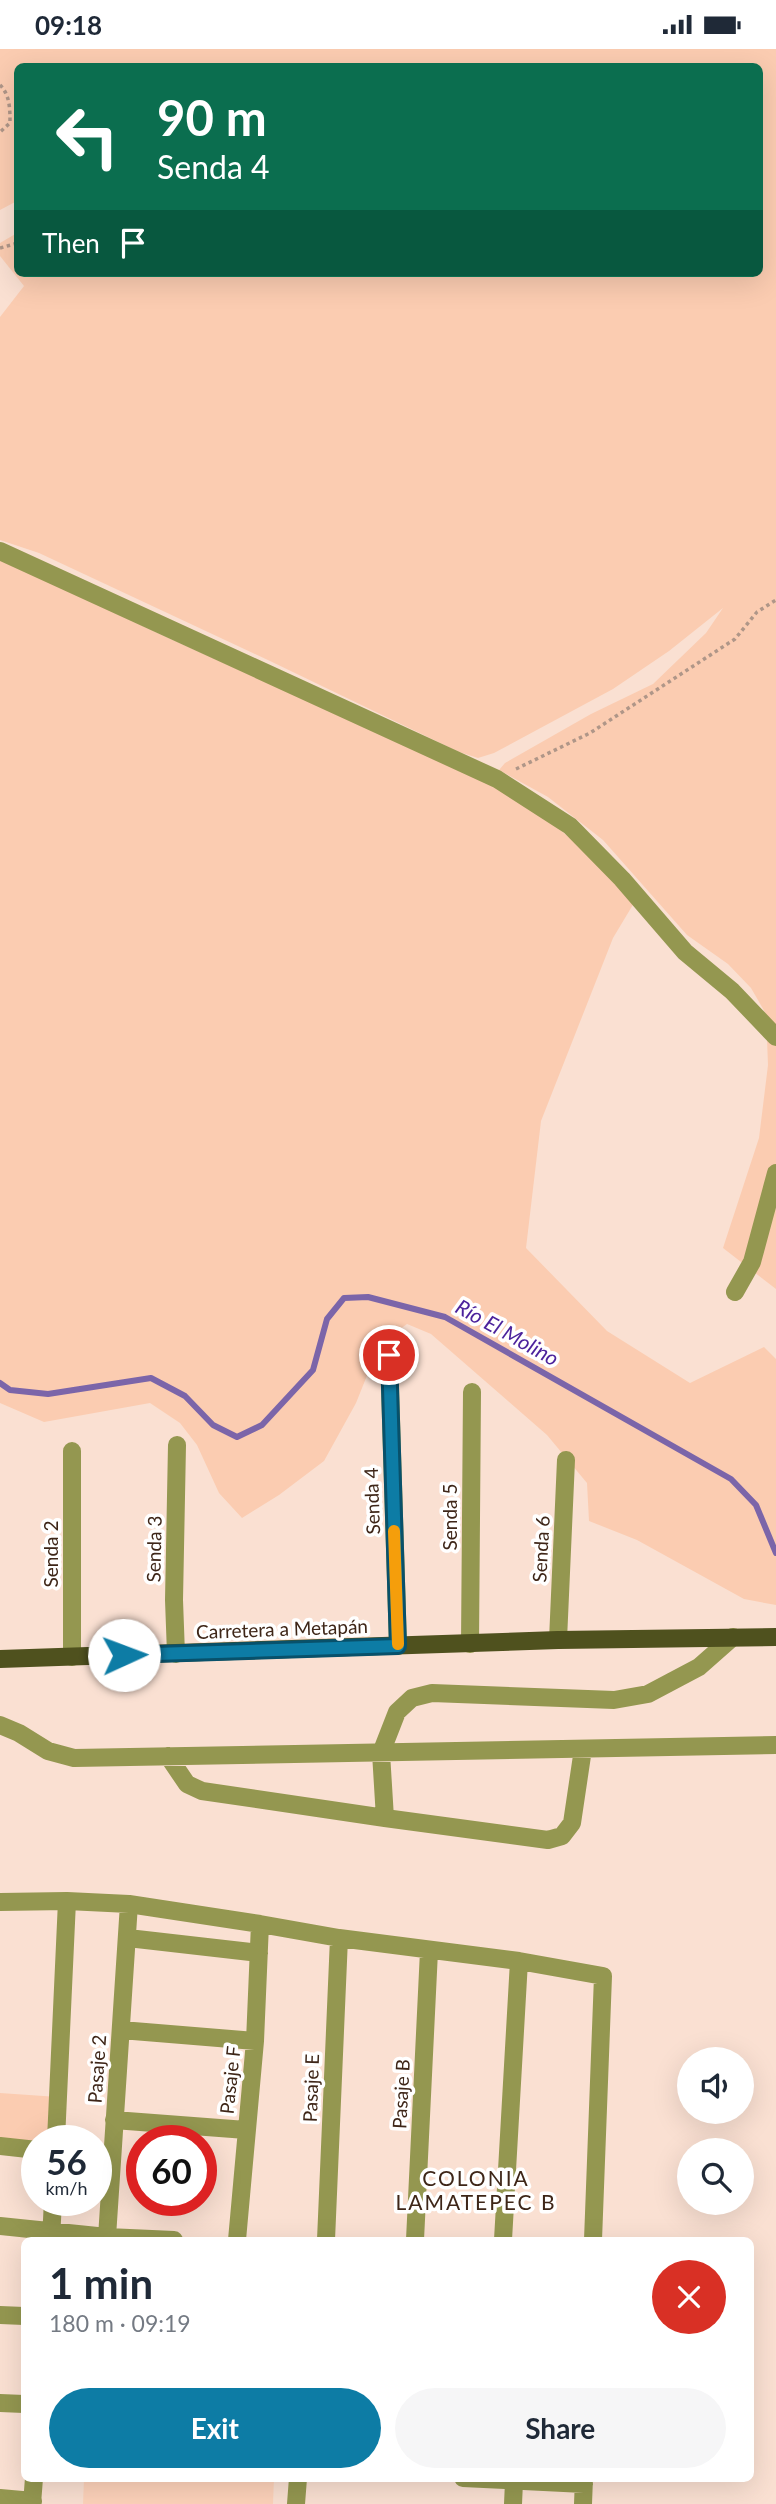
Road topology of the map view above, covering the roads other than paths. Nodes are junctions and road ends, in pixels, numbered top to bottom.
1 (0, 551) edge
2 (776, 1037) edge
3 (776, 1173) edge
4 (735, 1292) dead end
5 (389, 1355) dead end
6 (472, 1392) dead end
7 (177, 1444) dead end
8 (72, 1451) dead end
9 (566, 1459) dead end
10 (733, 1637) junction
11 (776, 1637) edge
12 (558, 1640) junction
13 (470, 1644) junction
14 (398, 1646) junction
15 (176, 1654) junction
16 (72, 1657) junction
17 (0, 1658) edge
18 (0, 1725) edge
19 (776, 1745) edge
20 (583, 1749) junction
21 (382, 1753) junction
22 (168, 1756) junction
23 (385, 1818) junction
24 (67, 1901) junction
25 (0, 1902) edge
26 (129, 1904) junction
27 (260, 1924) junction
28 (128, 1938) junction
29 (339, 1938) junction
30 (429, 1951) junction
31 (259, 1953) junction
32 (519, 1961) junction
33 (121, 2030) junction
34 (255, 2041) junction
35 (114, 2120) junction
36 (57, 2125) edge
37 (246, 2130) junction
38 (0, 2146) edge
39 (21, 2148) edge
40 (53, 2216) edge
41 (0, 2226) edge
42 (52, 2235) edge
43 (107, 2237) joint
44 (237, 2237) edge
45 (326, 2237) edge
46 (415, 2237) edge
47 (503, 2237) edge
48 (593, 2237) edge
49 (0, 2315) edge
50 (21, 2316) edge
51 (0, 2403) edge
52 (21, 2404) edge
53 (34, 2482) edge
54 (298, 2482) edge
55 (514, 2482) edge
56 (584, 2482) edge
57 (0, 2498) edge
58 (33, 2502) edge
59 (296, 2504) edge
60 (513, 2504) edge
61 (583, 2504) edge

1 - 2 street
3 - 4 street
5 - 14 street, Senda 4
6 - 13 street, Senda 5
7 - 15 street, Senda 3
8 - 16 street, Senda 2
9 - 12 street, Senda 6
10 - 11 main road, Carretera a Metapán
10 - 12 main road, Carretera a Metapán
10 - 21 street
12 - 13 main road, Carretera a Metapán
13 - 14 main road, Carretera a Metapán
14 - 15 main road, Carretera a Metapán
15 - 16 main road, Carretera a Metapán
16 - 17 main road, Carretera a Metapán
18 - 22 street
19 - 20 street
20 - 21 street
20 - 23 street
21 - 22 street
21 - 23 street
22 - 23 street
24 - 25 street
24 - 26 street
24 - 36 street
26 - 27 street
26 - 28 street, Pasaje 2
27 - 29 street
27 - 31 street, Pasaje F
28 - 31 street
28 - 33 street, Pasaje 2
29 - 30 street
29 - 45 street, Pasaje E
30 - 32 street
30 - 46 street, Pasaje B
31 - 34 street, Pasaje F
32 - 47 street
32 - 48 street
33 - 34 street
33 - 35 street, Pasaje 2
34 - 37 street, Pasaje F
35 - 37 street
35 - 43 street, Pasaje 2
37 - 44 street, Pasaje F
38 - 39 street
40 - 42 street
41 - 42 street
42 - 43 street
49 - 50 street
51 - 52 street
53 - 58 street
54 - 59 street
55 - 60 street
56 - 61 street
57 - 58 street

